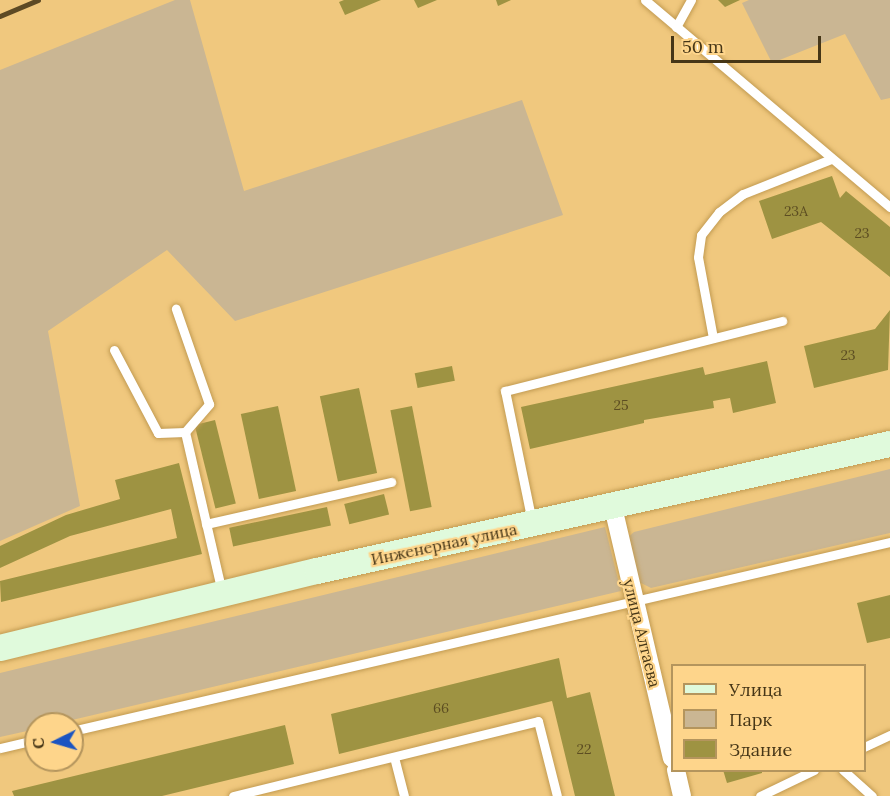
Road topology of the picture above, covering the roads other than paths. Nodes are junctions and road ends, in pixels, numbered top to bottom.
1 (645, 0) edge
2 (691, 0) edge
3 (676, 27) junction
4 (831, 159) junction
5 (890, 207) edge
6 (176, 309) dead end
7 (782, 321) dead end
8 (713, 338) junction
9 (114, 350) dead end
10 (185, 432) junction
11 (890, 444) edge
12 (391, 482) dead end
13 (612, 507) junction
14 (206, 524) junction
15 (533, 524) junction
16 (890, 542) edge
17 (222, 594) junction
18 (633, 599) junction
19 (0, 648) edge
20 (84, 728) edge
21 (890, 735) edge
22 (24, 743) edge
23 (866, 746) edge
24 (0, 748) edge
25 (671, 754) edge
26 (394, 757) junction
27 (676, 772) edge
28 (812, 772) edge
29 (844, 772) edge
30 (233, 796) edge
31 (404, 796) edge
32 (557, 796) edge
33 (682, 796) edge
34 (760, 796) edge
35 (872, 796) edge

1 - 3 lane
2 - 3 lane
3 - 4 lane
4 - 5 lane
4 - 8 lane
6 - 10 lane
7 - 8 lane
8 - 15 lane
9 - 10 lane
10 - 14 lane
11 - 13 main road, Инженерная улица
12 - 14 lane
13 - 15 main road, Инженерная улица
13 - 18 street, улица Алтаева
14 - 17 lane
15 - 17 main road, Инженерная улица
16 - 18 lane
17 - 19 main road, Инженерная улица
18 - 20 lane
18 - 25 street, улица Алтаева
21 - 23 lane
22 - 24 lane
26 - 30 lane
26 - 31 lane
26 - 32 lane
27 - 33 street
28 - 34 lane
29 - 35 lane

